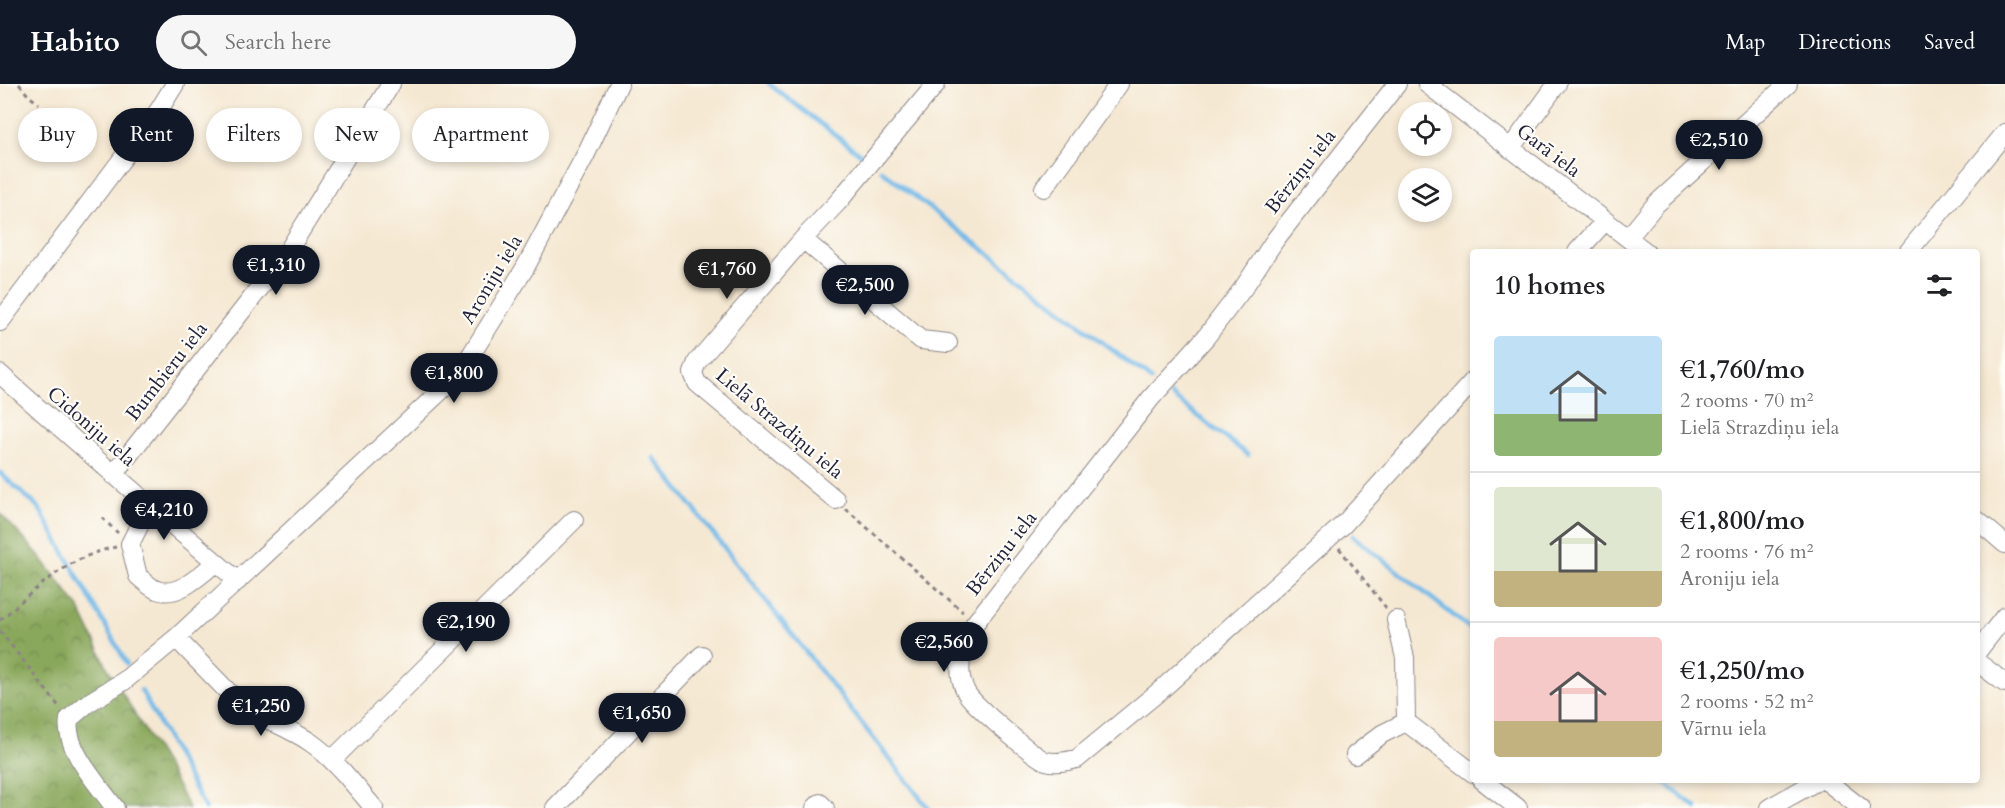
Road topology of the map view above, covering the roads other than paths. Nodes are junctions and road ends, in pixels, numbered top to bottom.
1 (175, 84) edge
2 (391, 84) edge
3 (619, 84) edge
4 (936, 84) edge
5 (1119, 84) edge
6 (1397, 84) edge
7 (1427, 84) edge
8 (1557, 84) edge
9 (1788, 84) edge
10 (2005, 133) edge
11 (1510, 149) junction
12 (1044, 188) dead end
13 (1605, 221) junction
14 (1628, 238) junction
15 (803, 239) junction
16 (1580, 249) edge
17 (1642, 249) edge
18 (1910, 249) edge
19 (0, 322) edge
20 (948, 343) dead end
21 (0, 374) edge
22 (1470, 384) edge
23 (113, 475) junction
24 (836, 500) road end
25 (154, 508) junction
26 (574, 520) dead end
27 (1980, 523) edge
28 (2005, 544) edge
29 (216, 562) junction
30 (237, 581) junction
31 (2005, 616) edge
32 (1396, 620) road end
33 (176, 638) junction
34 (1980, 649) edge
35 (1980, 654) edge
36 (702, 655) dead end
37 (2005, 683) edge
38 (1406, 722) junction
39 (1355, 755) dead end
40 (332, 760) junction
41 (1470, 771) edge
42 (1486, 783) edge
43 (1814, 783) edge
44 (1829, 783) edge
45 (115, 808) edge
46 (374, 808) edge
47 (555, 808) edge
48 (815, 808) edge
49 (825, 808) edge
50 (1518, 808) edge
51 (1769, 808) edge
52 (1861, 808) edge

1 - 19 street
2 - 23 street, Bumbieru iela
3 - 30 street, Aroniju iela
4 - 15 street, Lielā Strazdiņu iela
5 - 12 street
6 - 22 street, Bērziņu iela
7 - 11 street, Garā iela
8 - 11 street
9 - 14 street
10 - 18 street
11 - 13 street, Garā iela
13 - 14 street, Garā iela
13 - 16 street
14 - 17 street, Garā iela
15 - 20 street
15 - 24 street, Lielā Strazdiņu iela
21 - 23 street, Cidoniju iela
23 - 25 street, Cidoniju iela
25 - 29 street, Cidoniju iela
25 - 29 street
26 - 40 street
27 - 28 street
29 - 30 street, Cidoniju iela
30 - 33 street, Aroniju iela
31 - 34 street
32 - 38 street
33 - 40 street
33 - 45 street, Aroniju iela
35 - 37 street
36 - 47 street
38 - 39 street
38 - 41 street
40 - 46 street
42 - 50 street
43 - 51 street
44 - 52 street
48 - 49 street

